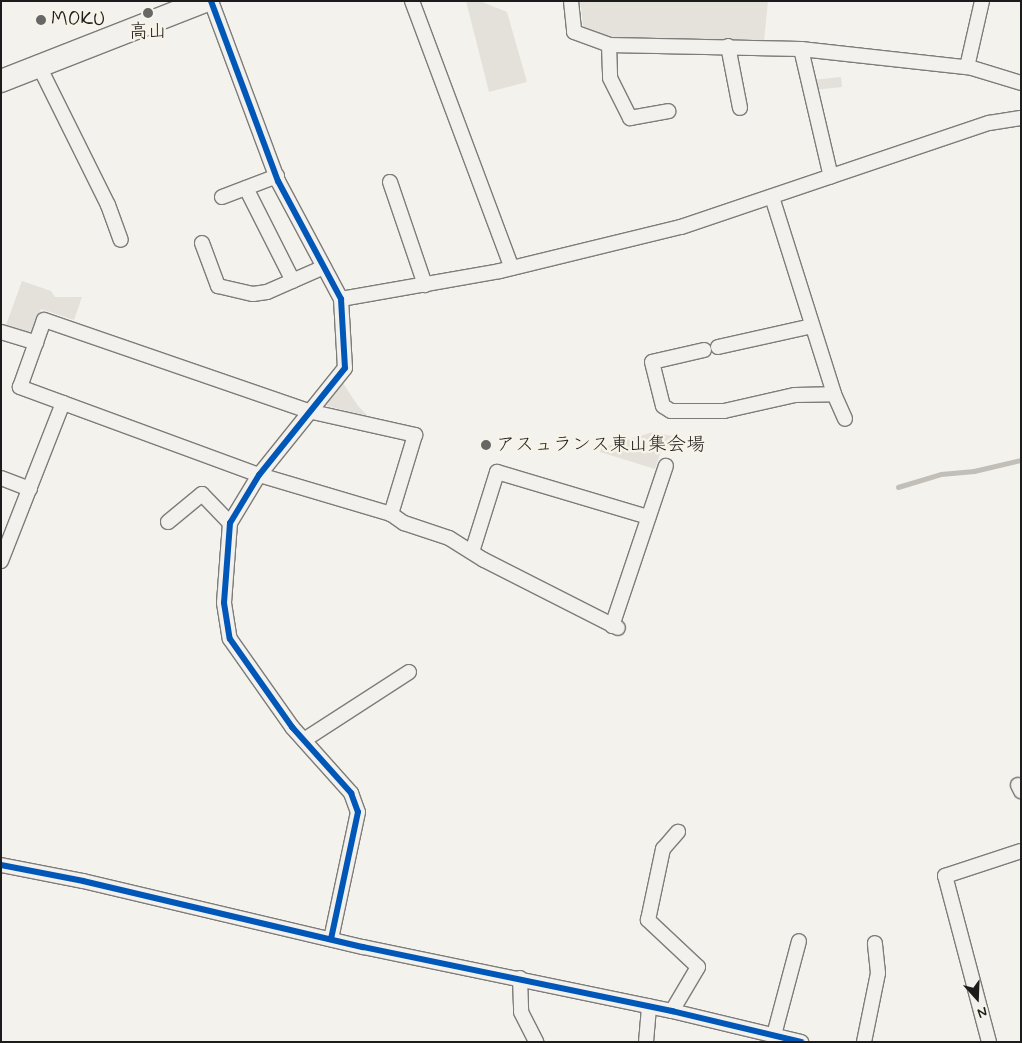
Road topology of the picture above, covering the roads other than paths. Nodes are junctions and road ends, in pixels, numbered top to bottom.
1 (205, 1) edge
2 (211, 1) edge
3 (412, 1) edge
4 (570, 1) edge
5 (982, 1) edge
6 (609, 45) junction
7 (728, 46) junction
8 (801, 49) junction
9 (40, 66) junction
10 (967, 67) junction
11 (1, 81) edge
12 (1021, 83) edge
13 (740, 108) dead end
14 (668, 111) dead end
15 (1021, 118) edge
16 (277, 176) junction
17 (831, 177) junction
18 (390, 182) dead end
19 (246, 188) junction
20 (772, 197) junction
21 (222, 198) dead end
22 (121, 240) dead end
23 (202, 243) dead end
24 (324, 267) junction
25 (512, 268) junction
26 (292, 281) junction
27 (425, 285) junction
28 (341, 299) junction
29 (812, 326) junction
30 (1, 332) edge
31 (36, 343) junction
32 (834, 394) junction
33 (63, 403) junction
34 (308, 411) junction
35 (845, 419) dead end
36 (666, 466) dead end
37 (259, 475) junction
38 (1, 478) edge
39 (30, 489) junction
40 (391, 514) junction
41 (648, 517) junction
42 (168, 522) dead end
43 (230, 523) junction
44 (472, 552) junction
45 (1, 561) edge
46 (409, 672) dead end
47 (304, 740) junction
48 (678, 832) dead end
49 (1021, 851) edge
50 (1, 865) edge
51 (331, 939) junction
52 (799, 941) dead end
53 (875, 943) dead end
54 (520, 978) junction
55 (649, 1006) junction
56 (672, 1010) junction
57 (774, 1035) junction
58 (536, 1042) edge
59 (646, 1042) edge
60 (801, 1042) edge
61 (864, 1042) edge
62 (989, 1042) edge

1 - 9 main road
2 - 16 street
3 - 25 street
4 - 6 street
5 - 10 street
6 - 7 street
6 - 14 street
7 - 8 street
7 - 13 street
8 - 10 street
8 - 17 street
9 - 11 main road
9 - 22 street
10 - 12 street
15 - 17 street
16 - 19 street
16 - 24 street
17 - 20 street
18 - 27 street
19 - 21 street
19 - 26 street
20 - 25 street
20 - 29 street
23 - 26 street
24 - 26 street
24 - 28 street
25 - 27 street
27 - 28 street
28 - 34 street
29 - 32 street
29 - 32 street
30 - 31 street
31 - 33 street
31 - 34 street
32 - 35 street
33 - 37 street
33 - 39 street
34 - 37 street
34 - 40 street
36 - 41 street
37 - 40 street
37 - 43 street
38 - 39 street
39 - 45 street
40 - 44 street
41 - 44 street
41 - 44 street
42 - 43 street
43 - 47 street
46 - 47 street
47 - 51 street
48 - 56 street
49 - 62 street
50 - 51 street
51 - 54 street
52 - 57 street
53 - 61 street
54 - 55 street
54 - 58 street
55 - 56 street
55 - 59 street
56 - 57 street
57 - 60 street

